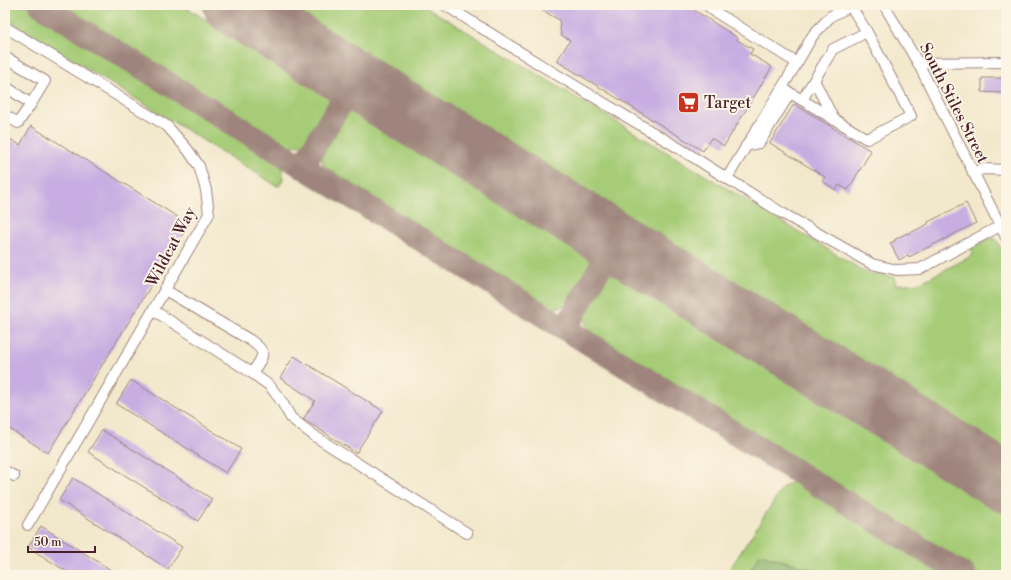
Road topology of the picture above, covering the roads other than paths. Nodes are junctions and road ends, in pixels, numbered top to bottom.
1 (445, 5) edge
2 (707, 5) edge
3 (884, 5) edge
4 (851, 6) edge
5 (5, 27) edge
6 (867, 32) junction
7 (5, 57) edge
8 (1006, 62) edge
9 (797, 63) junction
10 (918, 64) junction
11 (814, 80) junction
12 (5, 86) edge
13 (786, 90) junction
14 (802, 100) junction
15 (31, 104) junction
16 (5, 115) edge
17 (834, 120) junction
18 (746, 146) junction
19 (1006, 170) edge
20 (973, 174) junction
21 (727, 178) junction
22 (1000, 226) junction
23 (1006, 237) edge
24 (165, 290) junction
25 (153, 310) junction
26 (252, 373) junction
27 (28, 525) dead end
28 (468, 533) dead end

1 - 21 street
2 - 9 street
3 - 10 street, South Stiles Street
4 - 6 street
4 - 9 street
5 - 24 street, Wildcat Way
6 - 11 street
6 - 17 street
7 - 15 street
8 - 10 street
9 - 13 street
10 - 20 street, South Stiles Street
11 - 14 street
11 - 17 street
12 - 15 street
13 - 14 street
13 - 18 street
13 - 18 street
14 - 17 street
15 - 16 street
18 - 21 street
19 - 20 street
20 - 22 street, South Stiles Street
21 - 22 street
22 - 23 street, South Stiles Street
24 - 25 street, Wildcat Way
24 - 26 street
25 - 26 street
25 - 27 street, Wildcat Way
26 - 28 street

